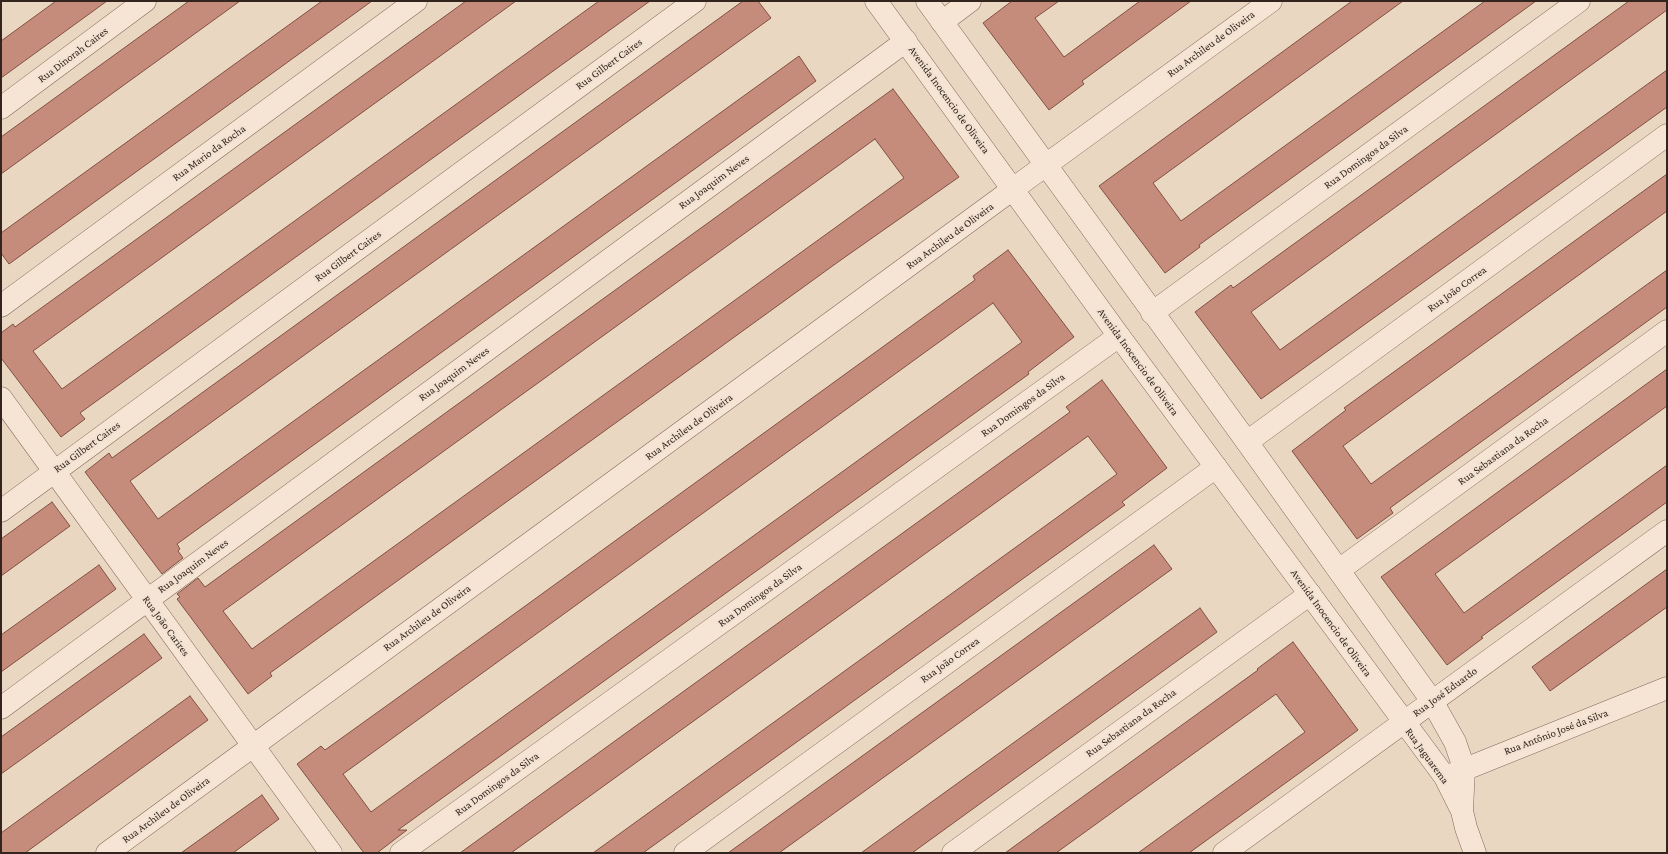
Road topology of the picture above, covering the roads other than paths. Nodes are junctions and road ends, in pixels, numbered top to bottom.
1 (145, 1) edge
2 (416, 1) edge
3 (695, 1) edge
4 (876, 1) edge
5 (927, 1) edge
6 (970, 1) edge
7 (1271, 1) edge
8 (1578, 1) edge
9 (942, 22) junction
10 (906, 41) junction
11 (1, 108) edge
12 (1667, 135) edge
13 (1047, 165) junction
14 (1013, 189) junction
15 (1, 306) edge
16 (1152, 313) junction
17 (1667, 331) edge
18 (1119, 336) junction
19 (1, 398) edge
20 (1247, 442) junction
21 (1216, 468) junction
22 (54, 472) junction
23 (1, 511) edge
24 (1667, 532) edge
25 (1339, 570) junction
26 (1310, 594) junction
27 (147, 600) junction
28 (1667, 688) edge
29 (1432, 701) junction
30 (1, 708) edge
31 (1403, 722) junction
32 (253, 746) junction
33 (1464, 768) junction
34 (1445, 777) junction
35 (1462, 811) junction
36 (107, 853) edge
37 (331, 853) edge
38 (402, 853) edge
39 (685, 853) edge
40 (953, 853) edge
41 (1224, 853) edge
42 (1475, 853) edge

1 - 11 street, Rua Dinorah Caires
2 - 15 street, Rua Mario da Rocha
3 - 22 street, Rua Gilbert Caires
4 - 10 street, Avenida Inocencio de Oliveira
5 - 9 street
6 - 9 street
7 - 13 street, Rua Archileu de Oliveira
8 - 16 street, Rua Domingos da Silva
9 - 13 street
10 - 14 street, Avenida Inocencio de Oliveira
10 - 27 street, Rua Joaquim Neves
12 - 20 street, Rua João Correa
13 - 14 street, Rua Archileu de Oliveira
13 - 16 street
14 - 18 street, Avenida Inocencio de Oliveira
14 - 32 street, Rua Archileu de Oliveira
16 - 20 street
17 - 25 street, Rua Sebastiana da Rocha
18 - 21 street, Avenida Inocencio de Oliveira
18 - 38 street, Rua Domingos da Silva
19 - 22 street, Rua João Carires
20 - 25 street
21 - 26 street, Avenida Inocencio de Oliveira
21 - 39 street, Rua João Correa
22 - 23 street, Rua Gilbert Caires
22 - 27 street, Rua João Carires
24 - 29 street, Rua José Eduardo
25 - 29 street
26 - 31 street, Avenida Inocencio de Oliveira
26 - 40 street, Rua Sebastiana da Rocha
27 - 30 street, Rua Joaquim Neves
27 - 32 street, Rua João Carires
28 - 33 street, Rua Antônio José da Silva
29 - 31 street, Rua José Eduardo
29 - 33 street, Rua Jaguarema
31 - 34 street, Rua Jaguarema
31 - 41 street, Rua José Eduardo
32 - 36 street, Rua Archileu de Oliveira
32 - 37 street, Rua João Carires
33 - 34 street, Rua Antônio José da Silva
33 - 35 street, Rua Jaguarema
34 - 35 street, Rua Jaguarema
35 - 42 street, Rua Jaguarema

